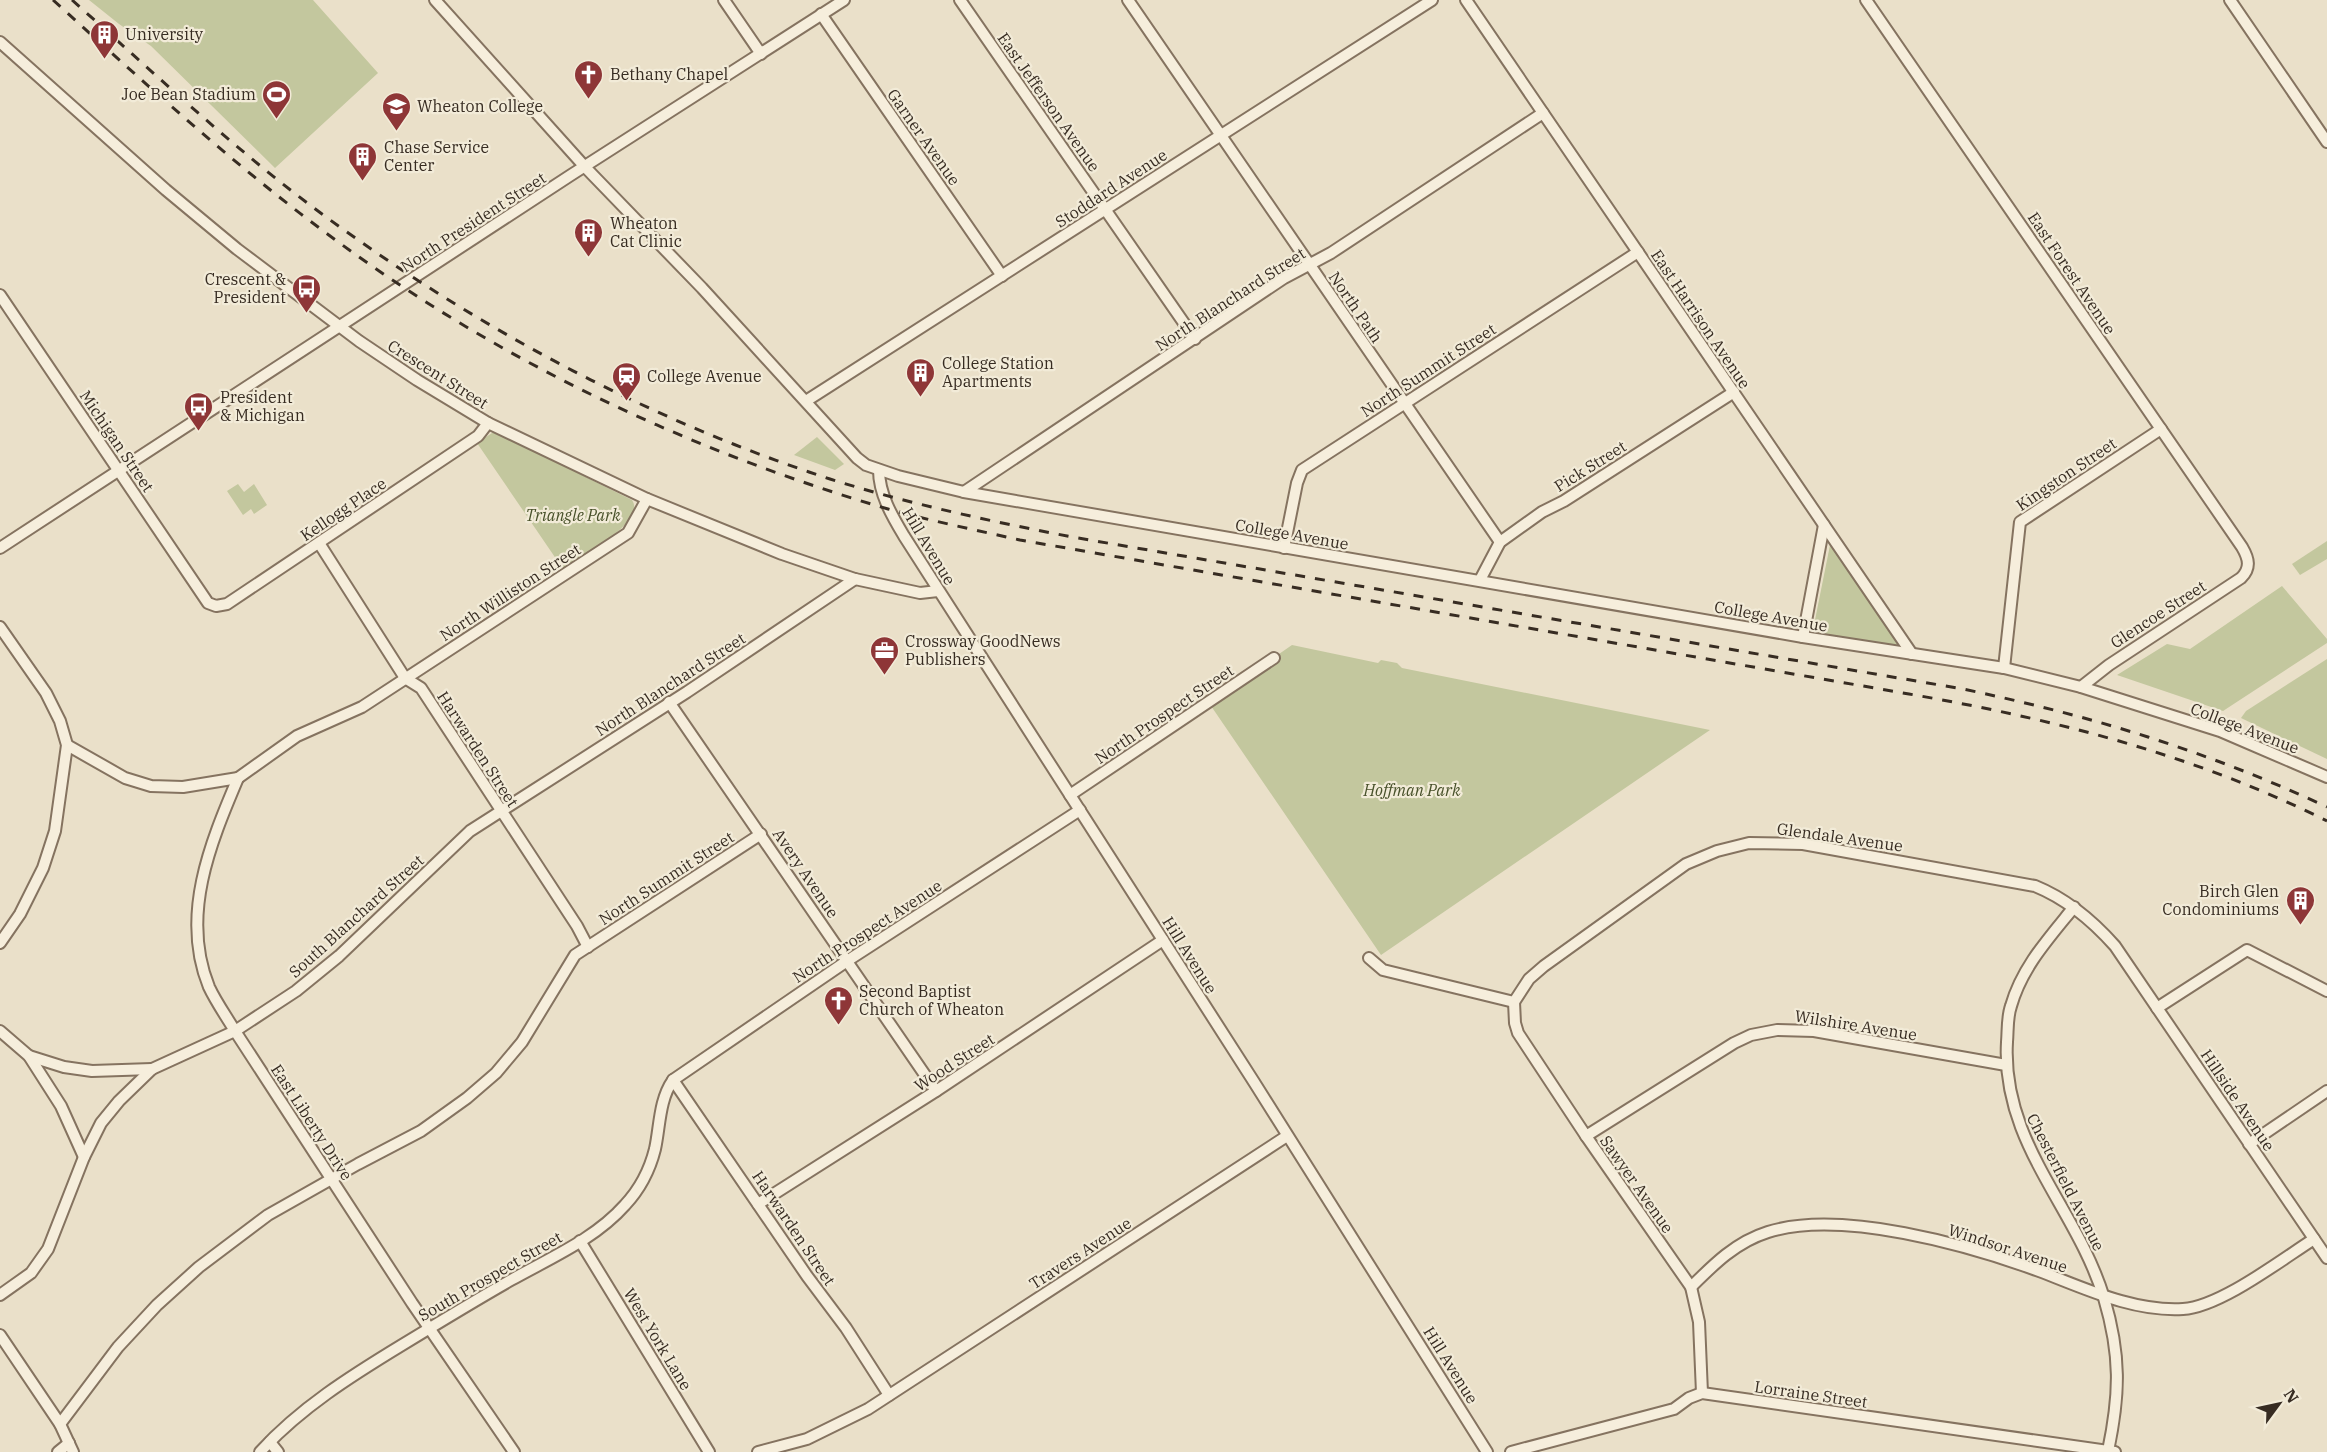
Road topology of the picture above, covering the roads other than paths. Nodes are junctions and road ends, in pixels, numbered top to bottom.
1 (435, 0) edge
2 (723, 0) edge
3 (844, 0) edge
4 (960, 0) edge
5 (1128, 0) edge
6 (1432, 0) edge
7 (1466, 0) edge
8 (1866, 0) edge
9 (2230, 0) edge
10 (821, 15) junction
11 (0, 42) edge
12 (761, 54) junction
13 (1543, 113) junction
14 (1221, 135) junction
15 (2327, 142) edge
16 (585, 167) junction
17 (1106, 209) junction
18 (1638, 252) junction
19 (1309, 265) junction
20 (1002, 276) junction
21 (0, 295) edge
22 (340, 327) junction
23 (1195, 339) junction
24 (1734, 392) junction
25 (806, 401) junction
26 (1404, 404) junction
27 (489, 423) junction
28 (2161, 429) junction
29 (879, 470) junction
30 (119, 471) junction
31 (964, 492) junction
32 (647, 499) junction
33 (1824, 525) junction
34 (1500, 542) junction
35 (319, 543) junction
36 (0, 548) edge
37 (1284, 548) junction
38 (2249, 565) joint
39 (855, 579) junction
40 (1480, 580) junction
41 (938, 591) junction
42 (208, 603) joint
43 (0, 627) edge
44 (1803, 637) junction
45 (1912, 654) junction
46 (1274, 658) dead end
47 (2004, 668) junction
48 (405, 678) junction
49 (2081, 687) junction
50 (669, 702) junction
51 (67, 745) junction
52 (2327, 777) edge
53 (238, 778) junction
54 (1070, 795) junction
55 (1080, 810) junction
56 (500, 812) junction
57 (761, 834) junction
58 (2074, 907) junction
59 (1163, 940) junction
60 (0, 944) edge
61 (588, 947) junction
62 (1369, 958) dead end
63 (2123, 959) joint
64 (847, 961) junction
65 (2327, 991) edge
66 (1514, 1002) junction
67 (2157, 1008) junction
68 (0, 1031) edge
69 (235, 1031) junction
70 (29, 1056) junction
71 (2006, 1065) junction
72 (152, 1069) junction
73 (673, 1080) junction
74 (936, 1091) junction
75 (2327, 1091) edge
76 (1287, 1136) junction
77 (1586, 1136) junction
78 (2249, 1144) junction
79 (84, 1157) junction
80 (332, 1180) junction
81 (758, 1204) junction
82 (2314, 1239) junction
83 (580, 1241) junction
84 (2327, 1258) edge
85 (1691, 1287) junction
86 (0, 1295) edge
87 (2103, 1297) junction
88 (429, 1328) junction
89 (0, 1335) edge
90 (1702, 1393) junction
91 (889, 1395) junction
92 (60, 1424) junction
93 (270, 1442) junction
94 (71, 1448) edge
95 (2112, 1451) edge
96 (58, 1452) edge
97 (260, 1452) edge
98 (278, 1452) edge
99 (514, 1452) edge
100 (710, 1452) edge
101 (758, 1452) edge
102 (1487, 1452) edge
103 (1511, 1452) edge

1 - 16 street, College Avenue
2 - 12 street
3 - 10 street, North President Street
4 - 17 street, East Jefferson Avenue
5 - 14 street, North Path
6 - 14 street, Stoddard Avenue
7 - 13 street, East Harrison Avenue
8 - 28 street, East Forest Avenue
9 - 15 street
10 - 12 street, North President Street
10 - 20 street, Garner Avenue
11 - 22 street, Crescent Street
12 - 16 street, North President Street
13 - 18 street, East Harrison Avenue
13 - 19 street, North Blanchard Street
14 - 17 street, Stoddard Avenue
14 - 19 street, North Path
16 - 22 street, North President Street
16 - 25 street, College Avenue
17 - 20 street, Stoddard Avenue
17 - 23 street, East Jefferson Avenue
18 - 24 street, East Harrison Avenue
18 - 26 street, North Summit Street
19 - 23 street, North Blanchard Street
19 - 26 street, North Path
20 - 25 street, Stoddard Avenue
21 - 30 street, Michigan Street
22 - 27 street, Crescent Street
22 - 30 street, North President Street
23 - 31 street, North Blanchard Street
24 - 33 street, East Harrison Avenue
24 - 34 street, Pick Street
25 - 29 street, College Avenue
26 - 34 street, North Path
26 - 37 street, North Summit Street
27 - 32 street, Crescent Street
27 - 35 street, Kellogg Place
28 - 38 street, East Forest Avenue
28 - 47 street, Kingston Street
29 - 31 street, College Avenue
29 - 41 street, Hill Avenue
30 - 36 street, North President Street
30 - 42 street, Michigan Street
31 - 37 street, College Avenue
32 - 39 street, Crescent Street
32 - 48 street, North Williston Street
33 - 44 street
33 - 45 street, East Harrison Avenue
34 - 40 street, Pick Street
35 - 42 street, Kellogg Place
35 - 48 street, Harwarden Street
37 - 40 street, College Avenue
38 - 49 street, Glencoe Street
39 - 41 street, Crescent Street
39 - 50 street, North Blanchard Street
40 - 44 street, College Avenue
41 - 54 street, Hill Avenue
43 - 51 street
44 - 45 street, College Avenue
45 - 47 street, College Avenue
46 - 54 street, North Prospect Street
47 - 49 street, College Avenue
48 - 53 street, North Williston Street
48 - 56 street, Harwarden Street
49 - 52 street, College Avenue
50 - 56 street, North Blanchard Street
50 - 57 street, Avery Avenue
51 - 53 street
51 - 60 street
53 - 69 street, East Liberty Drive
54 - 55 street, Hill Avenue
55 - 59 street, Hill Avenue
55 - 64 street, North Prospect Avenue
56 - 61 street, Harwarden Street
56 - 69 street, South Blanchard Street
57 - 61 street, North Summit Street
57 - 64 street, Avery Avenue
58 - 63 street, Glendale Avenue
58 - 66 street, Glendale Avenue
58 - 71 street, Chesterfield Avenue
59 - 74 street, Wood Street
59 - 76 street, Hill Avenue
61 - 80 street, North Summit Street
62 - 66 street
63 - 67 street, Hillside Avenue
64 - 73 street, North Prospect Avenue
64 - 74 street, Avery Avenue
65 - 67 street
66 - 77 street, Sawyer Avenue
67 - 78 street, Hillside Avenue
68 - 70 street
69 - 72 street, South Blanchard Street
69 - 80 street, East Liberty Drive
70 - 72 street
70 - 79 street
71 - 77 street, Wilshire Avenue
71 - 87 street, Chesterfield Avenue
72 - 79 street, South Blanchard Street
73 - 81 street, Harwarden Street
73 - 83 street, South Prospect Street
74 - 81 street, Wood Street
75 - 78 street
76 - 91 street, Travers Avenue
76 - 102 street, Hill Avenue
77 - 85 street, Sawyer Avenue
78 - 82 street, Hillside Avenue
79 - 86 street, South Blanchard Street
80 - 88 street, East Liberty Drive
80 - 92 street, North Summit Street
81 - 91 street, Harwarden Street
82 - 84 street, Hillside Avenue
82 - 87 street, Windsor Avenue
83 - 88 street, South Prospect Street
83 - 100 street, West York Lane
85 - 87 street, Windsor Avenue
85 - 90 street, Sawyer Avenue
87 - 95 street, Chesterfield Avenue
88 - 93 street, South Prospect Street
88 - 99 street, East Liberty Drive
89 - 92 street
90 - 95 street, Lorraine Street
90 - 103 street
91 - 101 street, Travers Avenue
92 - 94 street
93 - 97 street, South Prospect Street
93 - 98 street
94 - 96 street

